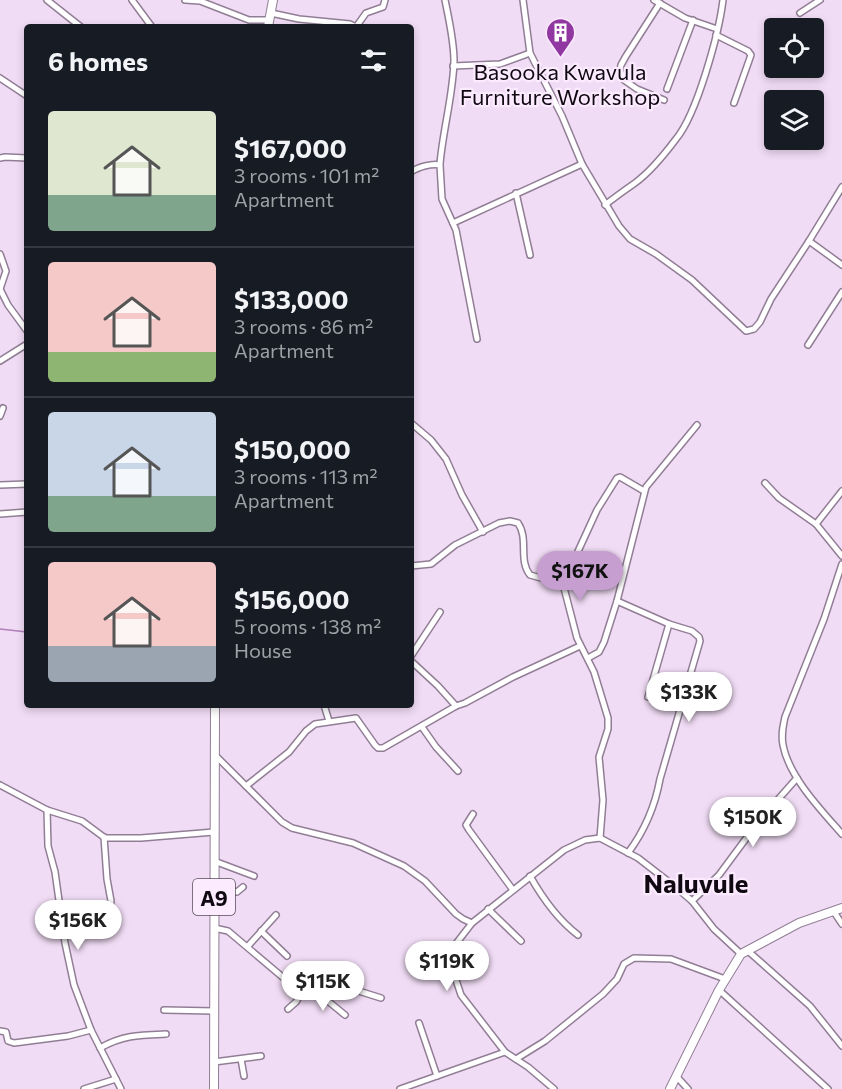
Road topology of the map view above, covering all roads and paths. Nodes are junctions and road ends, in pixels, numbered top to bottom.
1 (47, 0) edge
2 (132, 0) edge
3 (185, 0) edge
4 (273, 0) edge
5 (385, 0) edge
6 (446, 0) edge
7 (523, 0) edge
8 (723, 0) edge
9 (820, 0) edge
10 (656, 1) edge
11 (800, 13) dead end
12 (269, 20) edge
13 (693, 20) junction
14 (77, 24) edge
15 (150, 24) edge
16 (350, 24) edge
17 (358, 24) edge
18 (716, 32) junction
19 (530, 53) junction
20 (453, 66) junction
21 (0, 78) edge
22 (667, 89) dead end
23 (24, 94) edge
24 (664, 100) dead end
25 (734, 103) dead end
26 (0, 158) edge
27 (24, 158) edge
28 (440, 164) junction
29 (582, 164) junction
30 (414, 170) edge
31 (842, 187) edge
32 (516, 193) junction
33 (835, 199) junction
34 (842, 204) edge
35 (605, 205) junction
36 (453, 223) junction
37 (809, 241) junction
38 (0, 254) edge
39 (530, 255) dead end
40 (842, 265) edge
41 (0, 289) edge
42 (842, 292) edge
43 (24, 327) edge
44 (477, 339) dead end
45 (808, 345) dead end
46 (24, 346) edge
47 (0, 361) edge
48 (3, 408) dead end
49 (0, 416) edge
50 (697, 425) dead end
51 (414, 426) edge
52 (765, 483) dead end
53 (24, 484) edge
54 (0, 485) edge
55 (644, 491) junction
56 (842, 491) edge
57 (24, 512) edge
58 (0, 514) edge
59 (816, 524) junction
60 (483, 532) junction
61 (842, 556) edge
62 (842, 564) edge
63 (414, 566) edge
64 (563, 584) junction
65 (617, 601) junction
66 (440, 612) dead end
67 (669, 624) junction
68 (580, 646) junction
69 (414, 652) edge
70 (588, 658) junction
71 (414, 664) edge
72 (648, 697) dead end
73 (456, 706) junction
74 (215, 708) edge
75 (325, 708) edge
76 (329, 721) junction
77 (422, 727) junction
78 (215, 755) junction
79 (458, 771) dead end
80 (797, 778) junction
81 (0, 785) edge
82 (246, 786) junction
83 (47, 810) junction
84 (473, 814) dead end
85 (214, 832) junction
86 (842, 834) edge
87 (104, 837) junction
88 (600, 838) junction
89 (628, 853) junction
90 (214, 861) junction
91 (254, 876) dead end
92 (530, 876) junction
93 (243, 886) dead end
94 (214, 888) junction
95 (513, 890) junction
96 (692, 902) junction
97 (842, 908) edge
98 (488, 909) junction
99 (834, 912) junction
100 (276, 915) dead end
101 (99, 921) dead end
102 (472, 923) junction
103 (842, 924) edge
104 (214, 928) junction
105 (261, 931) junction
106 (578, 935) dead end
107 (521, 941) dead end
108 (248, 946) junction
109 (745, 952) junction
110 (286, 956) dead end
111 (725, 979) junction
112 (718, 990) junction
113 (317, 992) junction
114 (301, 993) junction
115 (381, 998) dead end
116 (288, 1009) dead end
117 (164, 1010) dead end
118 (214, 1011) junction
119 (345, 1015) dead end
120 (419, 1023) dead end
121 (91, 1030) junction
122 (0, 1031) edge
123 (166, 1034) dead end
124 (842, 1046) edge
125 (100, 1048) junction
126 (505, 1052) junction
127 (261, 1056) dead end
128 (241, 1059) junction
129 (516, 1059) junction
130 (214, 1062) junction
131 (244, 1076) dead end
132 (437, 1076) junction
133 (677, 1077) junction
134 (116, 1079) junction
135 (84, 1089) edge
136 (121, 1089) edge
137 (214, 1089) edge
138 (400, 1089) edge
139 (554, 1089) edge
140 (670, 1089) edge
141 (688, 1089) edge
142 (828, 1089) edge

1 - 14 street
2 - 15 street
3 - 12 street
4 - 12 main road
5 - 17 street
6 - 20 street
7 - 19 street
8 - 18 street
9 - 11 street
10 - 13 street
10 - 24 street
12 - 16 street
13 - 18 street
13 - 22 street
18 - 25 street
18 - 35 street
19 - 20 street
19 - 29 street
20 - 28 street
21 - 23 street
26 - 27 street
28 - 30 street
28 - 36 street
29 - 32 street
29 - 35 street
31 - 33 street
32 - 36 street
32 - 39 street
33 - 34 street
33 - 37 street
35 - 37 street
36 - 44 street
37 - 40 street
38 - 41 street
41 - 43 street
42 - 45 street
46 - 47 street
48 - 49 street
50 - 55 street
51 - 60 street
52 - 59 street
53 - 54 street
55 - 64 street
55 - 65 street
56 - 59 street
57 - 58 street
59 - 61 street
60 - 63 street
60 - 64 street
62 - 80 street
64 - 68 street
65 - 67 street
65 - 70 street
66 - 69 street
67 - 72 street
67 - 89 street
68 - 70 street
68 - 73 street
70 - 88 street
71 - 73 street
73 - 77 street
74 - 78 main road, A9
75 - 76 street
76 - 77 street
76 - 82 street
77 - 79 street
78 - 82 street
78 - 85 main road, A9
80 - 86 street
80 - 96 street
81 - 83 street
82 - 102 street
83 - 87 street
83 - 121 street
84 - 95 street
85 - 87 street
85 - 90 main road, A9
87 - 101 street
88 - 89 street
88 - 92 street
89 - 96 street
90 - 91 street
90 - 94 main road, A9
92 - 95 street
92 - 106 street
93 - 94 street
94 - 104 main road, A9
95 - 98 street
96 - 109 street
97 - 99 street
98 - 102 street
98 - 107 street
99 - 103 street
99 - 109 street
100 - 105 street
102 - 126 street
104 - 108 street
104 - 118 main road, A9
105 - 108 street
105 - 110 street
108 - 114 street
109 - 111 street
109 - 124 street
111 - 112 street
111 - 129 street
112 - 133 street
112 - 142 street
113 - 114 street
113 - 115 street
113 - 119 street
114 - 116 street
117 - 118 street
118 - 130 main road, A9
120 - 132 street
121 - 122 street
121 - 125 street
123 - 125 street
125 - 134 street
126 - 129 street
126 - 132 street
127 - 128 street
128 - 130 street
128 - 131 street
129 - 139 street
130 - 137 main road, A9
132 - 138 street
133 - 140 street
133 - 141 street
134 - 135 street
134 - 136 street

